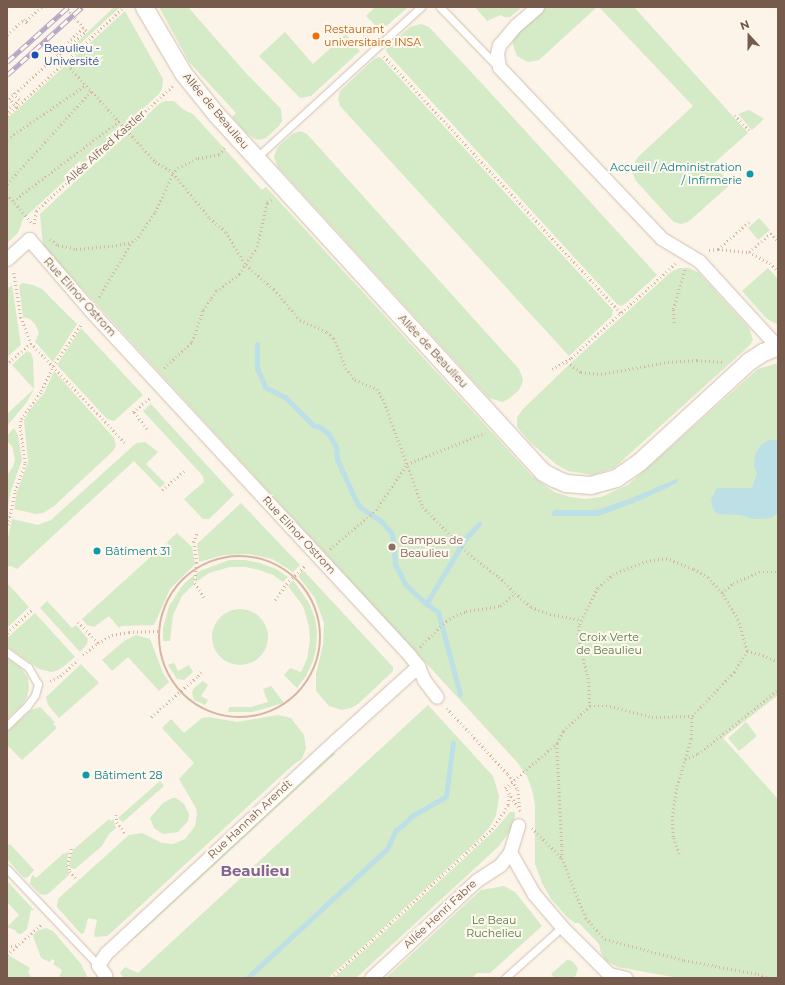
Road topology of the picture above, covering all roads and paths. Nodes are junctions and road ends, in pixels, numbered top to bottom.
1 (41, 7) edge
2 (65, 7) edge
3 (124, 7) edge
4 (144, 7) edge
5 (421, 7) edge
6 (440, 7) edge
7 (537, 7) edge
8 (356, 25) dead end
9 (83, 28) junction
10 (7, 35) edge
11 (376, 47) junction
12 (65, 63) junction
13 (499, 67) junction
14 (183, 73) junction
15 (86, 85) junction
16 (91, 91) junction
17 (11, 92) dead end
18 (17, 108) junction
19 (7, 111) edge
20 (735, 115) dead end
21 (7, 116) edge
22 (119, 121) junction
23 (126, 128) junction
24 (750, 131) dead end
25 (236, 137) junction
26 (7, 139) edge
27 (256, 158) junction
28 (173, 173) junction
29 (7, 184) edge
30 (283, 188) junction
31 (7, 194) edge
32 (13, 201) junction
33 (750, 221) dead end
34 (34, 225) junction
35 (40, 230) dead end
36 (46, 235) dead end
37 (778, 241) edge
38 (132, 242) junction
39 (718, 249) junction
40 (749, 252) junction
41 (686, 254) junction
42 (8, 258) edge
43 (246, 265) junction
44 (778, 271) edge
45 (90, 310) junction
46 (621, 313) junction
47 (674, 323) dead end
48 (31, 342) junction
49 (777, 346) edge
50 (750, 361) junction
51 (9, 362) dead end
52 (566, 362) junction
53 (53, 366) junction
54 (552, 369) dead end
55 (157, 381) junction
56 (497, 422) junction
57 (147, 429) dead end
58 (127, 445) dead end
59 (407, 464) junction
60 (185, 470) dead end
61 (162, 490) dead end
62 (7, 530) edge
63 (197, 534) dead end
64 (319, 557) junction
65 (196, 570) junction
66 (778, 572) edge
67 (292, 576) junction
68 (515, 593) junction
69 (722, 594) junction
70 (206, 600) dead end
71 (275, 600) dead end
72 (32, 610) dead end
73 (581, 620) junction
74 (78, 622) dead end
75 (158, 631) junction
76 (7, 633) edge
77 (98, 643) junction
78 (746, 651) junction
79 (7, 652) edge
80 (83, 655) dead end
81 (78, 660) dead end
82 (414, 661) junction
83 (778, 662) edge
84 (202, 670) dead end
85 (38, 684) junction
86 (778, 690) edge
87 (181, 691) junction
88 (437, 697) joint
89 (590, 706) junction
90 (692, 716) junction
91 (151, 717) dead end
92 (7, 725) edge
93 (557, 743) junction
94 (685, 759) junction
95 (513, 781) junction
96 (116, 815) dead end
97 (518, 825) joint
98 (125, 833) dead end
99 (72, 849) dead end
100 (510, 852) junction
101 (679, 854) dead end
102 (7, 869) edge
103 (76, 878) dead end
104 (51, 916) junction
105 (562, 927) junction
106 (19, 944) junction
107 (7, 948) edge
108 (7, 955) edge
109 (98, 965) junction
110 (104, 978) edge
111 (331, 978) edge
112 (371, 978) edge
113 (505, 978) edge
114 (626, 978) edge
115 (769, 978) edge

1 - 10 path
2 - 9 path
3 - 12 path
4 - 14 street, Allée de Beaulieu
5 - 11 lane
6 - 13 lane
7 - 13 street
8 - 11 path
9 - 12 path
9 - 18 path
11 - 27 lane
11 - 46 path
12 - 15 path
12 - 18 path
13 - 41 street
14 - 23 path, Allée Alfred Kastler
14 - 25 street, Allée de Beaulieu
15 - 16 path
15 - 26 path
16 - 22 path
16 - 29 path
17 - 19 path, bridge
18 - 21 path
20 - 24 path
22 - 23 path
22 - 32 path
23 - 28 path
23 - 34 path, Allée Alfred Kastler
25 - 27 street, Allée de Beaulieu
25 - 28 path
27 - 30 street, Allée de Beaulieu
28 - 38 path
28 - 43 path
30 - 43 path
30 - 56 street, Allée de Beaulieu
31 - 32 path
32 - 34 path
33 - 39 path
34 - 35 path
36 - 38 path
37 - 40 path
38 - 45 path
39 - 40 path
39 - 41 path
40 - 44 path
41 - 46 path
41 - 47 path
41 - 49 street
42 - 45 street, Rue Elinor Ostrom
42 - 48 path
43 - 55 path
43 - 59 path
45 - 53 path
45 - 55 street, Rue Elinor Ostrom
46 - 52 path
48 - 51 path
48 - 53 path
49 - 50 street, Allée de Beaulieu
50 - 52 path
50 - 56 street, Allée de Beaulieu
52 - 54 path
53 - 58 path
53 - 62 path
55 - 57 path
55 - 64 street, Rue Elinor Ostrom
56 - 59 path
59 - 64 path
59 - 68 path
60 - 61 path
63 - 65 path
64 - 67 path
64 - 82 street, Rue Elinor Ostrom
65 - 67 path
65 - 70 path
65 - 75 path
66 - 69 path
67 - 71 path
67 - 87 path
68 - 73 path
68 - 82 path
69 - 73 path
69 - 78 path
72 - 76 path
73 - 89 path
74 - 77 path
75 - 77 path
75 - 87 path
77 - 80 path
78 - 83 path
78 - 90 path
79 - 85 lane
81 - 85 path
82 - 88 street, Rue Elinor Ostrom
82 - 109 street, Rue Hannah Arendt
84 - 87 path
85 - 92 lane
86 - 94 path
87 - 91 path
88 - 95 path
89 - 90 path
89 - 93 path
90 - 94 path
93 - 95 path
93 - 115 path
94 - 101 path
95 - 97 path
95 - 111 path
96 - 98 path
97 - 100 street
99 - 103 path
100 - 105 street
100 - 112 street, Allée Henri Fabre
102 - 104 lane
104 - 106 path
104 - 109 lane
105 - 113 lane
105 - 114 street
106 - 107 path
106 - 108 path
109 - 110 street

